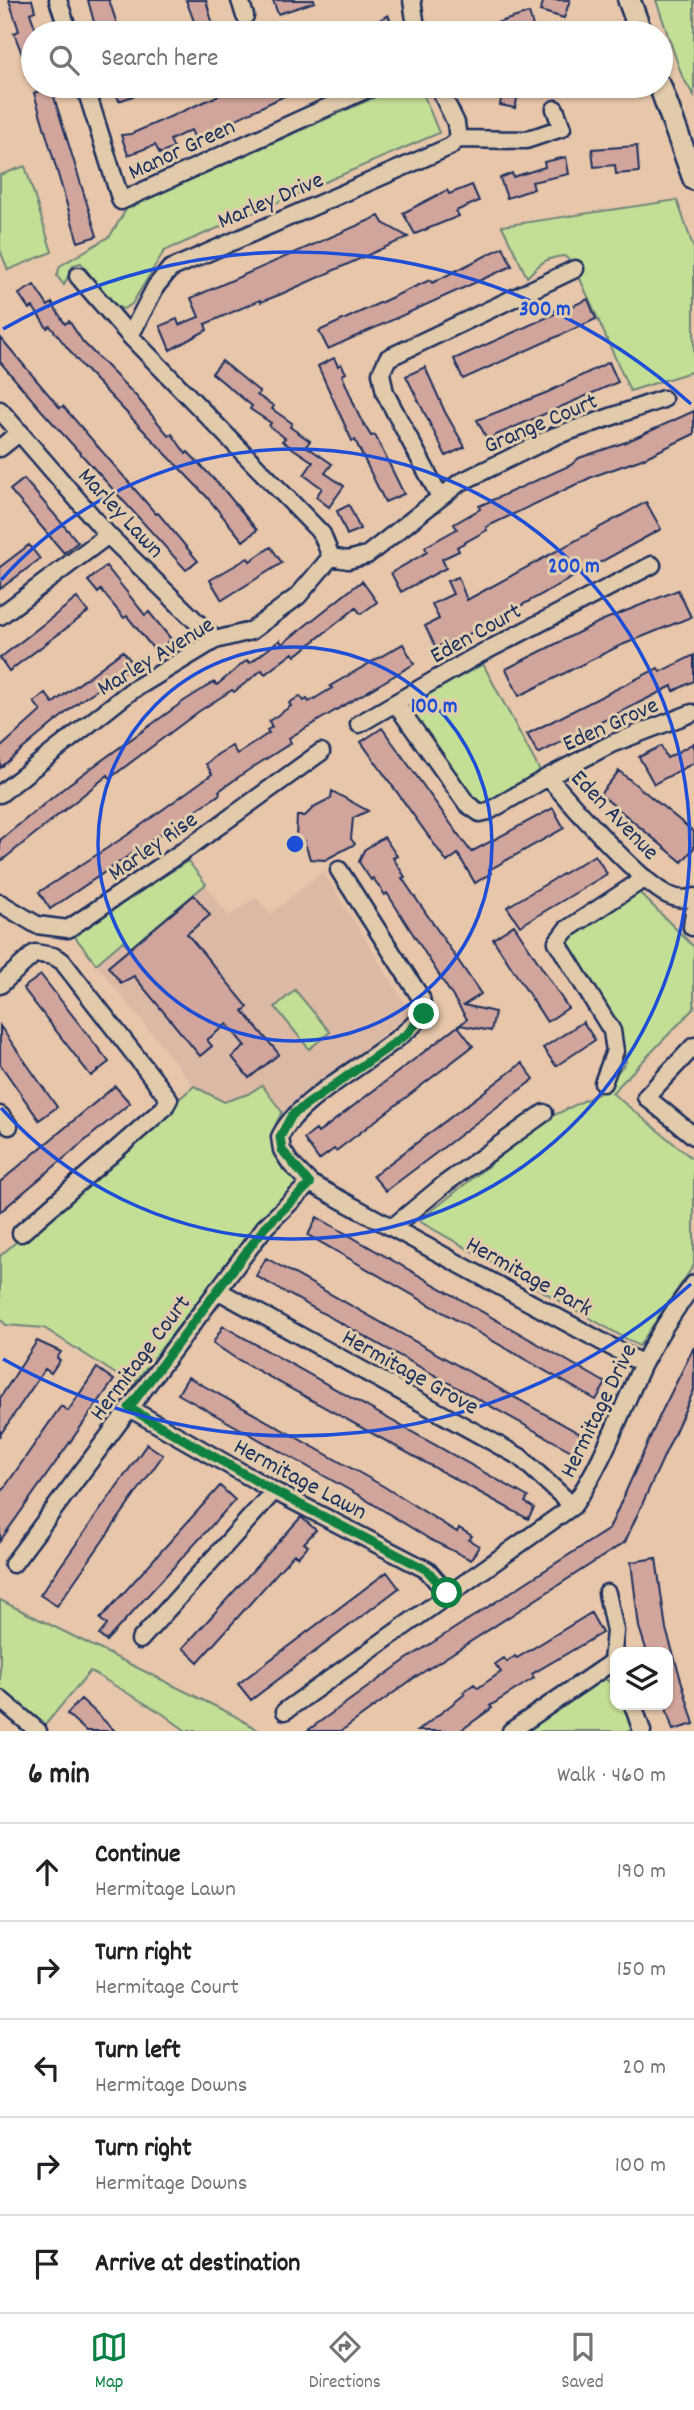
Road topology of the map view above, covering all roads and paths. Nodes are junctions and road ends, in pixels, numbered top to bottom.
1 (58, 0) edge
2 (240, 0) edge
3 (412, 0) edge
4 (629, 0) edge
5 (245, 16) dead end
6 (65, 21) edge
7 (415, 21) edge
8 (637, 21) edge
9 (89, 98) edge
10 (348, 98) edge
11 (444, 98) edge
12 (664, 98) edge
13 (555, 109) dead end
14 (457, 139) junction
15 (694, 178) edge
16 (575, 269) dead end
17 (78, 276) dead end
18 (130, 336) junction
19 (663, 398) dead end
20 (0, 410) edge
21 (20, 432) junction
22 (0, 449) edge
23 (440, 497) junction
24 (108, 535) junction
25 (331, 557) junction
26 (652, 565) dead end
27 (0, 616) edge
28 (215, 640) junction
29 (396, 704) junction
30 (692, 713) dead end
31 (359, 724) dead end
32 (321, 752) dead end
33 (548, 777) junction
34 (0, 794) edge
35 (339, 870) dead end
36 (645, 878) junction
37 (0, 904) edge
38 (692, 906) edge
39 (0, 985) edge
40 (694, 1046) edge
41 (603, 1083) dead end
42 (544, 1113) dead end
43 (694, 1136) edge
44 (310, 1184) junction
45 (394, 1226) junction
46 (21, 1233) dead end
47 (694, 1284) edge
48 (217, 1290) junction
49 (643, 1364) junction
50 (129, 1408) junction
51 (274, 1491) junction
52 (573, 1506) junction
53 (13, 1564) dead end
54 (447, 1593) junction
55 (607, 1593) dead end
56 (140, 1640) dead end
57 (615, 1647) edge
58 (610, 1668) edge
59 (0, 1699) edge
60 (635, 1710) edge
61 (285, 1711) dead end
62 (38, 1731) edge
63 (511, 1731) edge
64 (642, 1731) edge

1 - 6 street
2 - 5 street
3 - 7 street
4 - 8 main road
9 - 10 street, Manor Green
11 - 14 street
12 - 15 main road
13 - 14 street
14 - 18 street, Marley Drive
16 - 23 street
17 - 18 street
18 - 25 street
19 - 23 street, Grange Court
20 - 21 street, Marley Lawn
21 - 22 street
21 - 24 street, Marley Lawn
23 - 25 street, Grange Court
24 - 27 street
24 - 28 street, Marley Lawn
25 - 28 street, Marley Avenue
26 - 29 street, Eden Court
28 - 34 street, Marley Avenue
29 - 31 street, Eden Court
29 - 33 street, Eden Avenue
30 - 33 street, Eden Grove
32 - 37 street, Marley Rise
33 - 36 street, Eden Avenue
35 - 44 street
36 - 38 street, Eden Avenue
36 - 41 street
39 - 46 street
40 - 43 street
42 - 45 street
44 - 45 street, Hermitage Park
44 - 48 street, Hermitage Court
45 - 49 street, Hermitage Park
47 - 49 street, Hermitage Drive
48 - 50 street, Hermitage Court
48 - 52 street, Hermitage Grove
49 - 52 street, Hermitage Drive
50 - 51 street, Hermitage Lawn
50 - 53 street, Hermitage Court
51 - 54 street, Hermitage Lawn
51 - 56 street
52 - 54 street, Hermitage Drive
54 - 61 street, Hermitage Drive
55 - 57 street
58 - 63 street
59 - 62 street
60 - 64 street

